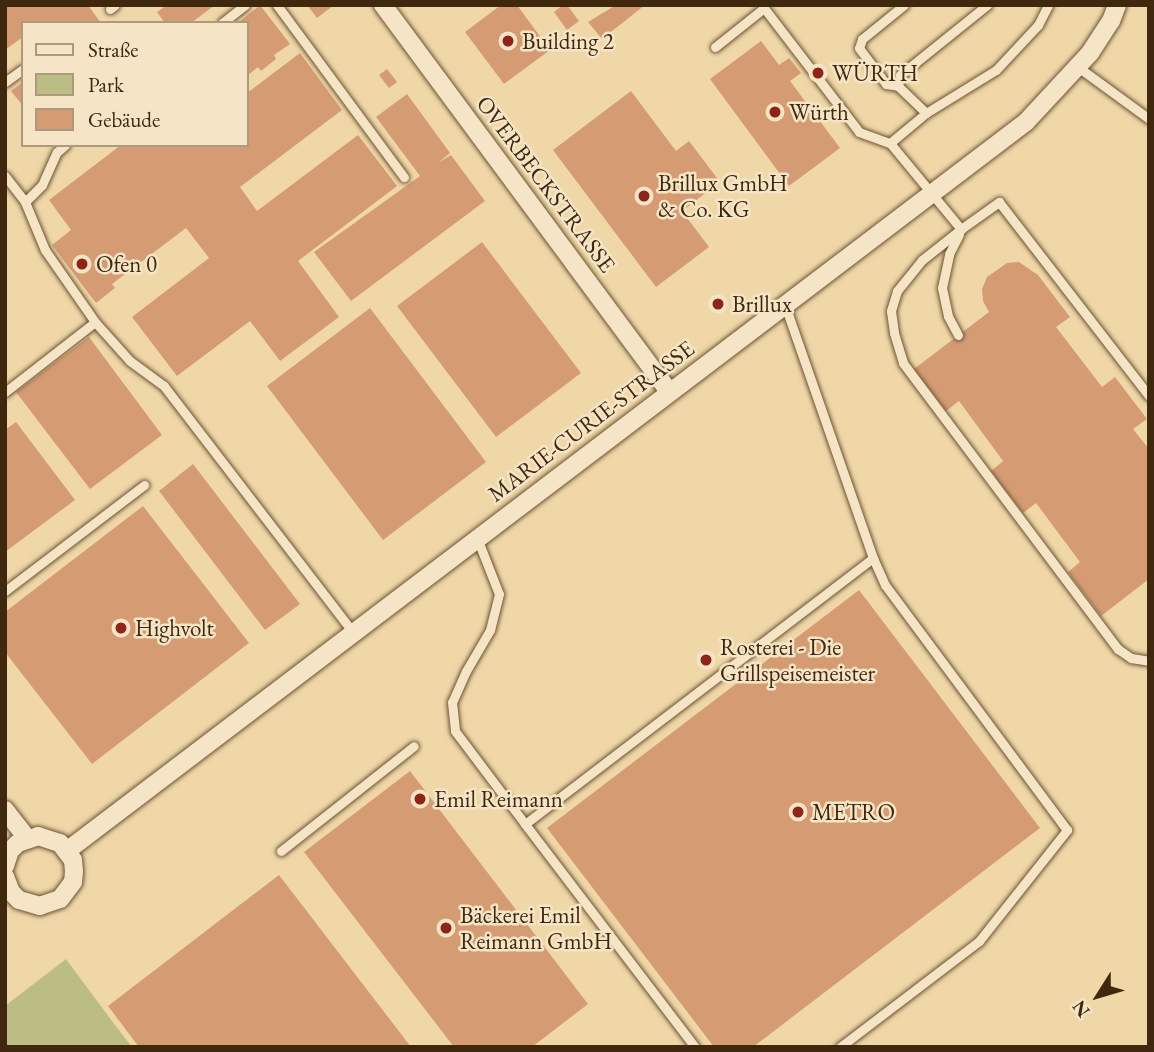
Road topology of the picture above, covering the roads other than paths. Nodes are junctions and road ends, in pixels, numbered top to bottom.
1 (245, 5) edge
2 (277, 5) edge
3 (383, 5) edge
4 (904, 5) edge
5 (987, 5) edge
6 (1048, 5) edge
7 (1117, 5) edge
8 (225, 21) edge
9 (715, 47) dead end
10 (1078, 67) junction
11 (21, 70) edge
12 (5, 82) edge
13 (898, 86) junction
14 (926, 113) junction
15 (1149, 118) edge
16 (890, 143) junction
17 (63, 147) edge
18 (5, 176) edge
19 (404, 177) dead end
20 (933, 192) junction
21 (25, 202) junction
22 (961, 229) junction
23 (785, 304) junction
24 (95, 322) junction
25 (958, 335) dead end
26 (5, 392) edge
27 (669, 392) junction
28 (1149, 396) edge
29 (144, 485) dead end
30 (477, 538) junction
31 (873, 558) junction
32 (5, 591) edge
33 (354, 632) junction
34 (1149, 661) edge
35 (414, 746) dead end
36 (5, 810) edge
37 (525, 824) junction
38 (27, 838) junction
39 (68, 850) junction
40 (281, 850) dead end
41 (5, 866) edge
42 (7, 888) edge
43 (695, 1047) edge
44 (840, 1047) edge

1 - 8 lane
2 - 19 lane
3 - 27 street, OVERBECKSTRASSE
4 - 13 lane
5 - 13 lane
6 - 14 lane
7 - 10 street, MARIE-CURIE-STRASSE
9 - 16 lane
10 - 15 lane
10 - 20 street, MARIE-CURIE-STRASSE
11 - 12 lane
13 - 14 lane
14 - 16 lane
16 - 20 lane
17 - 21 lane
18 - 21 lane
20 - 22 lane
20 - 23 street, MARIE-CURIE-STRASSE
21 - 24 lane
22 - 25 lane
22 - 28 lane
22 - 34 lane
23 - 27 street, MARIE-CURIE-STRASSE
23 - 31 lane
24 - 26 lane
24 - 33 lane
27 - 30 street, MARIE-CURIE-STRASSE
29 - 32 lane
30 - 33 street, MARIE-CURIE-STRASSE
30 - 37 lane
31 - 37 lane
31 - 44 lane
33 - 39 street, MARIE-CURIE-STRASSE
35 - 40 lane
36 - 38 street
37 - 43 lane
38 - 39 street
38 - 41 street
39 - 42 street

